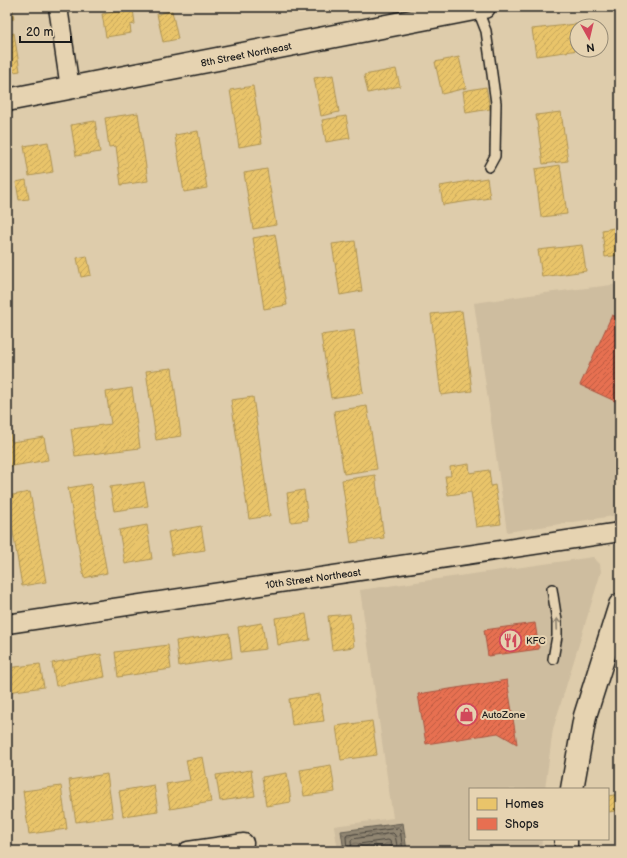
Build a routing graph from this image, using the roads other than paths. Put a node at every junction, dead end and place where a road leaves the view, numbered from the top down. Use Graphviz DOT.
graph roads {
  1 [pos="58,7"];
  2 [pos="479,7"];
  3 [pos="70,88"];
  4 [pos="7,100"];
  5 [pos="489,167"];
  6 [pos="620,532"];
  7 [pos="552,589"];
  8 [pos="620,605"];
  9 [pos="7,624"];
  10 [pos="553,659"];
  11 [pos="572,788"];
  12 [pos="566,840"];
  13 [pos="244,843"];
  14 [pos="188,851"];
  15 [pos="566,851"];
  1 -- 3 [label="street"];
  2 -- 3 [label="street, 8th Street Northeast"];
  2 -- 5 [label="lane"];
  3 -- 4 [label="street, 8th Street Northeast"];
  6 -- 9 [label="street, 10th Street Northeast"];
  10 -- 7 [label="lane, one-way"];
  8 -- 11 [label="street"];
  12 -- 15 [label="street"];
  13 -- 14 [label="street"];
}
